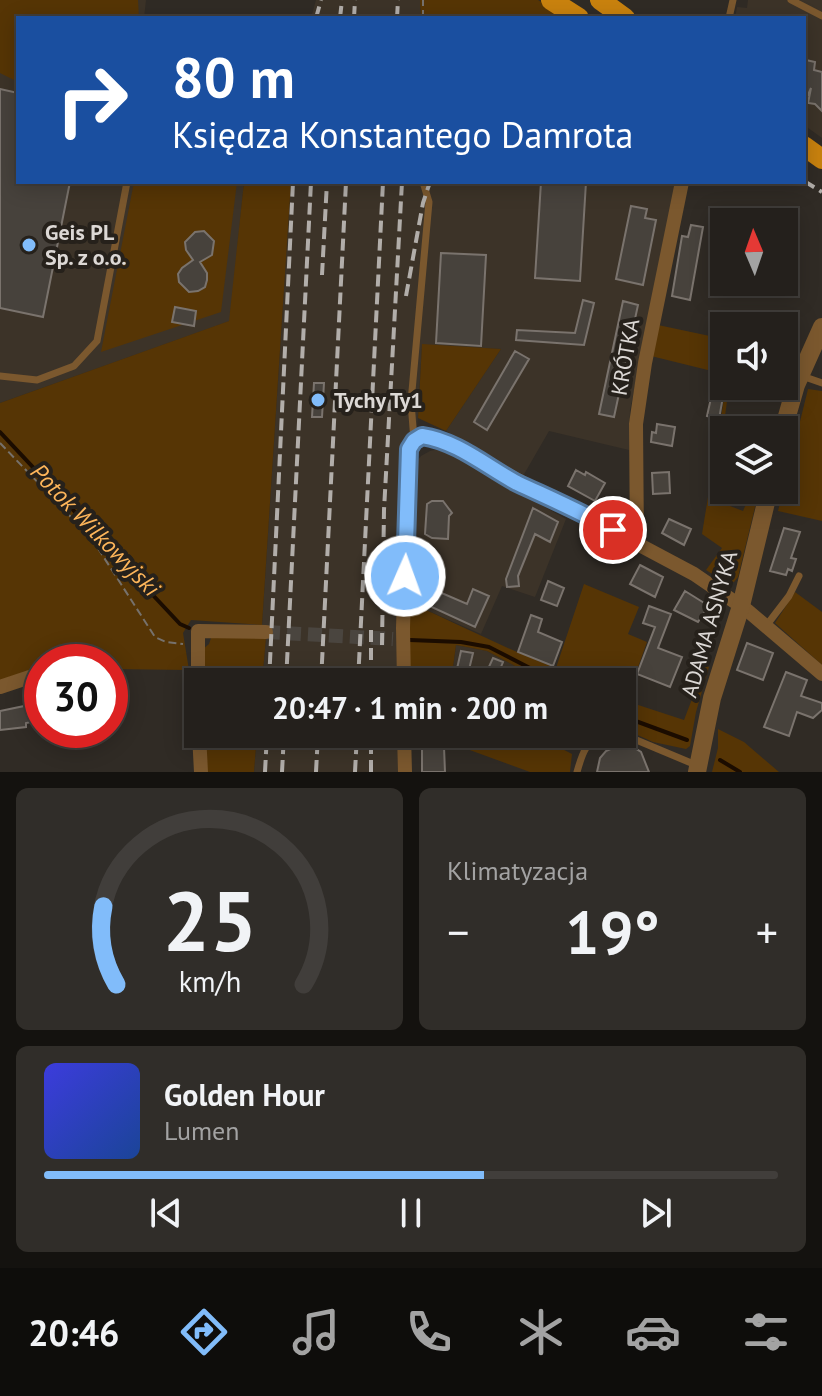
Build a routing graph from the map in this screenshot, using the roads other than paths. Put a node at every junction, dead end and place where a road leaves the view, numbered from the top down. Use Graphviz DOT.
graph roads {
  1 [pos="551,0"];
  2 [pos="600,0"];
  3 [pos="791,0"];
  4 [pos="576,16"];
  5 [pos="622,16"];
  6 [pos="822,16"];
  7 [pos="127,184"];
  8 [pos="424,184"];
  9 [pos="682,184"];
  10 [pos="822,327"];
  11 [pos="0,376"];
  12 [pos="800,376"];
  13 [pos="822,383"];
  14 [pos="787,416"];
  15 [pos="414,441"];
  16 [pos="766,504"];
  17 [pos="637,542"];
  18 [pos="799,576"];
  19 [pos="741,606"];
  20 [pos="766,626"];
  21 [pos="266,632"];
  22 [pos="195,668"];
  23 [pos="402,668"];
  24 [pos="822,674"];
  25 [pos="24,679"];
  26 [pos="0,687"];
  27 [pos="636,740"];
  28 [pos="198,748"];
  29 [pos="404,748"];
  30 [pos="586,748"];
  31 [pos="698,769"];
  32 [pos="201,772"];
  33 [pos="405,772"];
  34 [pos="577,772"];
  1 -- 4 [label="main road"];
  2 -- 5 [label="main road"];
  3 -- 6 [label="lane"];
  7 -- 11 [label="lane"];
  8 -- 15 [label="lane"];
  9 -- 17 [label="street, KRÓTKA"];
  10 -- 12 [label="street"];
  12 -- 13 [label="lane"];
  12 -- 14 [label="street"];
  15 -- 17 [label="street"];
  15 -- 23 [label="street"];
  16 -- 19 [label="street, ADAMA ASNYKA"];
  17 -- 19 [label="street"];
  18 -- 20 [label="lane"];
  19 -- 20 [label="street"];
  19 -- 31 [label="street, ADAMA ASNYKA"];
  20 -- 24 [label="street"];
  21 -- 22 [label="street"];
  25 -- 26 [label="street"];
  27 -- 31 [label="lane"];
  28 -- 32 [label="street"];
  29 -- 33 [label="street"];
  30 -- 34 [label="lane"];
}
